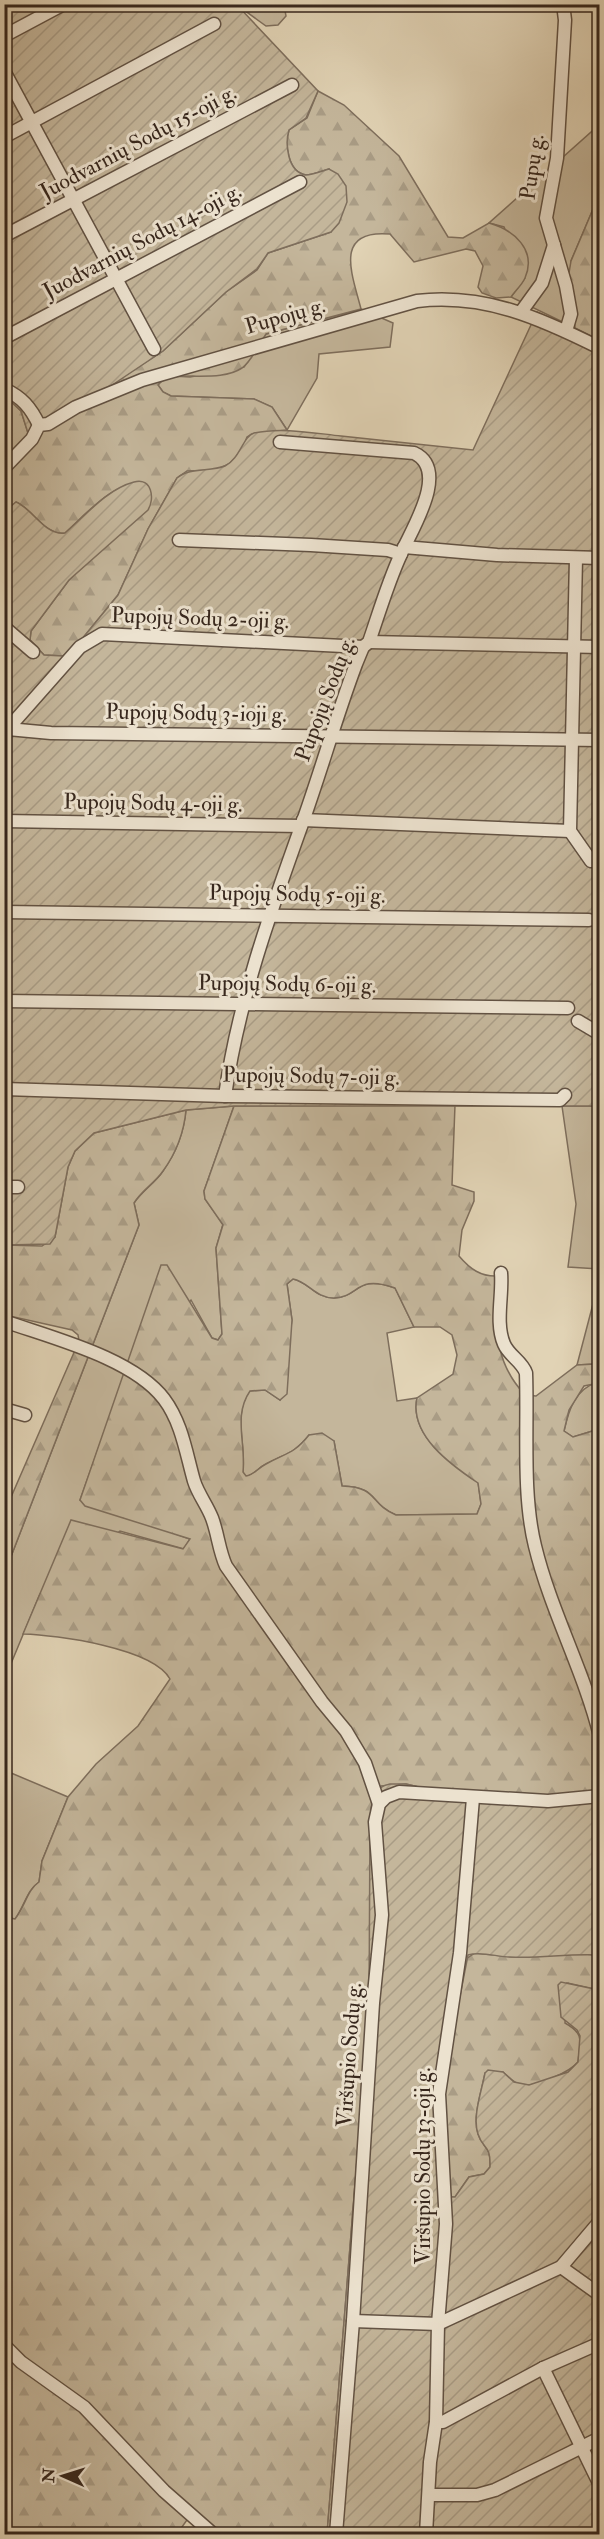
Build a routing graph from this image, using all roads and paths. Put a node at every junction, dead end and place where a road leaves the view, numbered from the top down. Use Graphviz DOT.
graph roads {
  1 [pos="64,4"];
  2 [pos="563,4"];
  3 [pos="214,24"];
  4 [pos="4,36"];
  5 [pos="4,71"];
  6 [pos="292,85"];
  7 [pos="32,122"];
  8 [pos="4,137"];
  9 [pos="300,182"];
  10 [pos="73,200"];
  11 [pos="4,236"];
  12 [pos="554,245"];
  13 [pos="115,278"];
  14 [pos="521,312"];
  15 [pos="566,331"];
  16 [pos="4,338"];
  17 [pos="600,348"];
  18 [pos="154,349"];
  19 [pos="4,389"];
  20 [pos="39,425"];
  21 [pos="280,442"];
  22 [pos="4,468"];
  23 [pos="179,540"];
  24 [pos="403,551"];
  25 [pos="576,558"];
  26 [pos="600,558"];
  27 [pos="4,627"];
  28 [pos="366,645"];
  29 [pos="573,646"];
  30 [pos="600,647"];
  31 [pos="33,652"];
  32 [pos="6,731"];
  33 [pos="332,735"];
  34 [pos="572,740"];
  35 [pos="600,740"];
  36 [pos="4,821"];
  37 [pos="302,823"];
  38 [pos="570,831"];
  39 [pos="591,861"];
  40 [pos="4,912"];
  41 [pos="269,915"];
  42 [pos="590,920"];
  43 [pos="4,1001"];
  44 [pos="244,1003"];
  45 [pos="568,1008"];
  46 [pos="578,1021"];
  47 [pos="600,1034"];
  48 [pos="4,1089"];
  49 [pos="55,1089"];
  50 [pos="4,1095"];
  51 [pos="565,1095"];
  52 [pos="225,1096"];
  53 [pos="4,1187"];
  54 [pos="18,1187"];
  55 [pos="501,1273"];
  56 [pos="4,1321"];
  57 [pos="4,1409"];
  58 [pos="25,1415"];
  59 [pos="600,1736"];
  60 [pos="600,1796"];
  61 [pos="473,1798"];
  62 [pos="379,1804"];
  63 [pos="600,2221"];
  64 [pos="561,2267"];
  65 [pos="600,2295"];
  66 [pos="353,2321"];
  67 [pos="438,2324"];
  68 [pos="600,2343"];
  69 [pos="4,2345"];
  70 [pos="543,2368"];
  71 [pos="436,2422"];
  72 [pos="600,2438"];
  73 [pos="582,2446"];
  74 [pos="600,2485"];
  75 [pos="429,2495"];
  76 [pos="213,2535"];
  77 [pos="336,2535"];
  78 [pos="426,2535"];
  1 -- 4 [label="street"];
  2 -- 12 [label="street, Pupų g."];
  3 -- 7 [label="street"];
  5 -- 7 [label="street"];
  6 -- 10 [label="street, Juodvarnių Sodų 15-oji g."];
  7 -- 8 [label="street"];
  7 -- 10 [label="street"];
  9 -- 13 [label="street, Juodvarnių Sodų 14-oji g."];
  10 -- 11 [label="street, Juodvarnių Sodų 15-oji g."];
  10 -- 13 [label="street"];
  12 -- 14 [label="street"];
  12 -- 15 [label="street, Pupų g."];
  13 -- 16 [label="street, Juodvarnių Sodų 14-oji g."];
  13 -- 18 [label="street"];
  14 -- 15 [label="street, Pupojų g."];
  14 -- 20 [label="street, Pupojų g."];
  15 -- 17 [label="street, Pupojų g."];
  19 -- 20 [label="street"];
  20 -- 22 [label="street"];
  21 -- 24 [label="street, Pupojų Sodų g."];
  23 -- 24 [label="street"];
  24 -- 25 [label="street"];
  24 -- 28 [label="street, Pupojų Sodų g."];
  25 -- 26 [label="street"];
  25 -- 29 [label="street"];
  27 -- 31 [label="street"];
  28 -- 29 [label="street, Pupojų Sodų 2-oji g."];
  28 -- 32 [label="street, Pupojų Sodų 2-oji g."];
  28 -- 33 [label="street, Pupojų Sodų g."];
  29 -- 30 [label="street, Pupojų Sodų 2-oji g."];
  29 -- 34 [label="street"];
  32 -- 33 [label="street, Pupojų Sodų 3-ioji g."];
  33 -- 34 [label="street, Pupojų Sodų 3-ioji g."];
  33 -- 37 [label="street, Pupojų Sodų g."];
  34 -- 35 [label="street, Pupojų Sodų 3-ioji g."];
  34 -- 38 [label="street"];
  36 -- 37 [label="street, Pupojų Sodų 4-oji g."];
  37 -- 38 [label="street, Pupojų Sodų 4-oji g."];
  37 -- 41 [label="street, Pupojų Sodų g."];
  38 -- 39 [label="street"];
  40 -- 41 [label="street, Pupojų Sodų 5-oji g."];
  41 -- 42 [label="street, Pupojų Sodų 5-oji g."];
  41 -- 44 [label="street, Pupojų Sodų g."];
  43 -- 44 [label="street, Pupojų Sodų 6-oji g."];
  44 -- 45 [label="street, Pupojų Sodų 6-oji g."];
  44 -- 52 [label="street, Pupojų Sodų g."];
  46 -- 47 [label="street"];
  48 -- 49 [label="street, Pupojų Sodų 7-oji g."];
  49 -- 50 [label="street, Pupojų Sodų 7-oji g."];
  49 -- 52 [label="street, Pupojų Sodų 7-oji g."];
  51 -- 52 [label="street, Pupojų Sodų 7-oji g."];
  53 -- 54 [label="street"];
  55 -- 59 [label="street"];
  56 -- 62 [label="street"];
  57 -- 58 [label="street"];
  60 -- 61 [label="street"];
  61 -- 62 [label="street"];
  61 -- 67 [label="street, Viršupio Sodų 13-oji g."];
  62 -- 66 [label="street, Viršupio Sodų g."];
  63 -- 64 [label="street"];
  64 -- 65 [label="street"];
  64 -- 67 [label="street"];
  66 -- 67 [label="street"];
  66 -- 77 [label="street, Viršupio Sodų g."];
  67 -- 71 [label="street, Viršupio Sodų 13-oji g."];
  68 -- 70 [label="street"];
  69 -- 76 [label="street"];
  70 -- 71 [label="street"];
  70 -- 73 [label="street"];
  71 -- 75 [label="street, Viršupio Sodų 13-oji g."];
  72 -- 73 [label="street"];
  73 -- 74 [label="street"];
  73 -- 75 [label="street"];
  75 -- 78 [label="street, Viršupio Sodų 13-oji g."];
}
